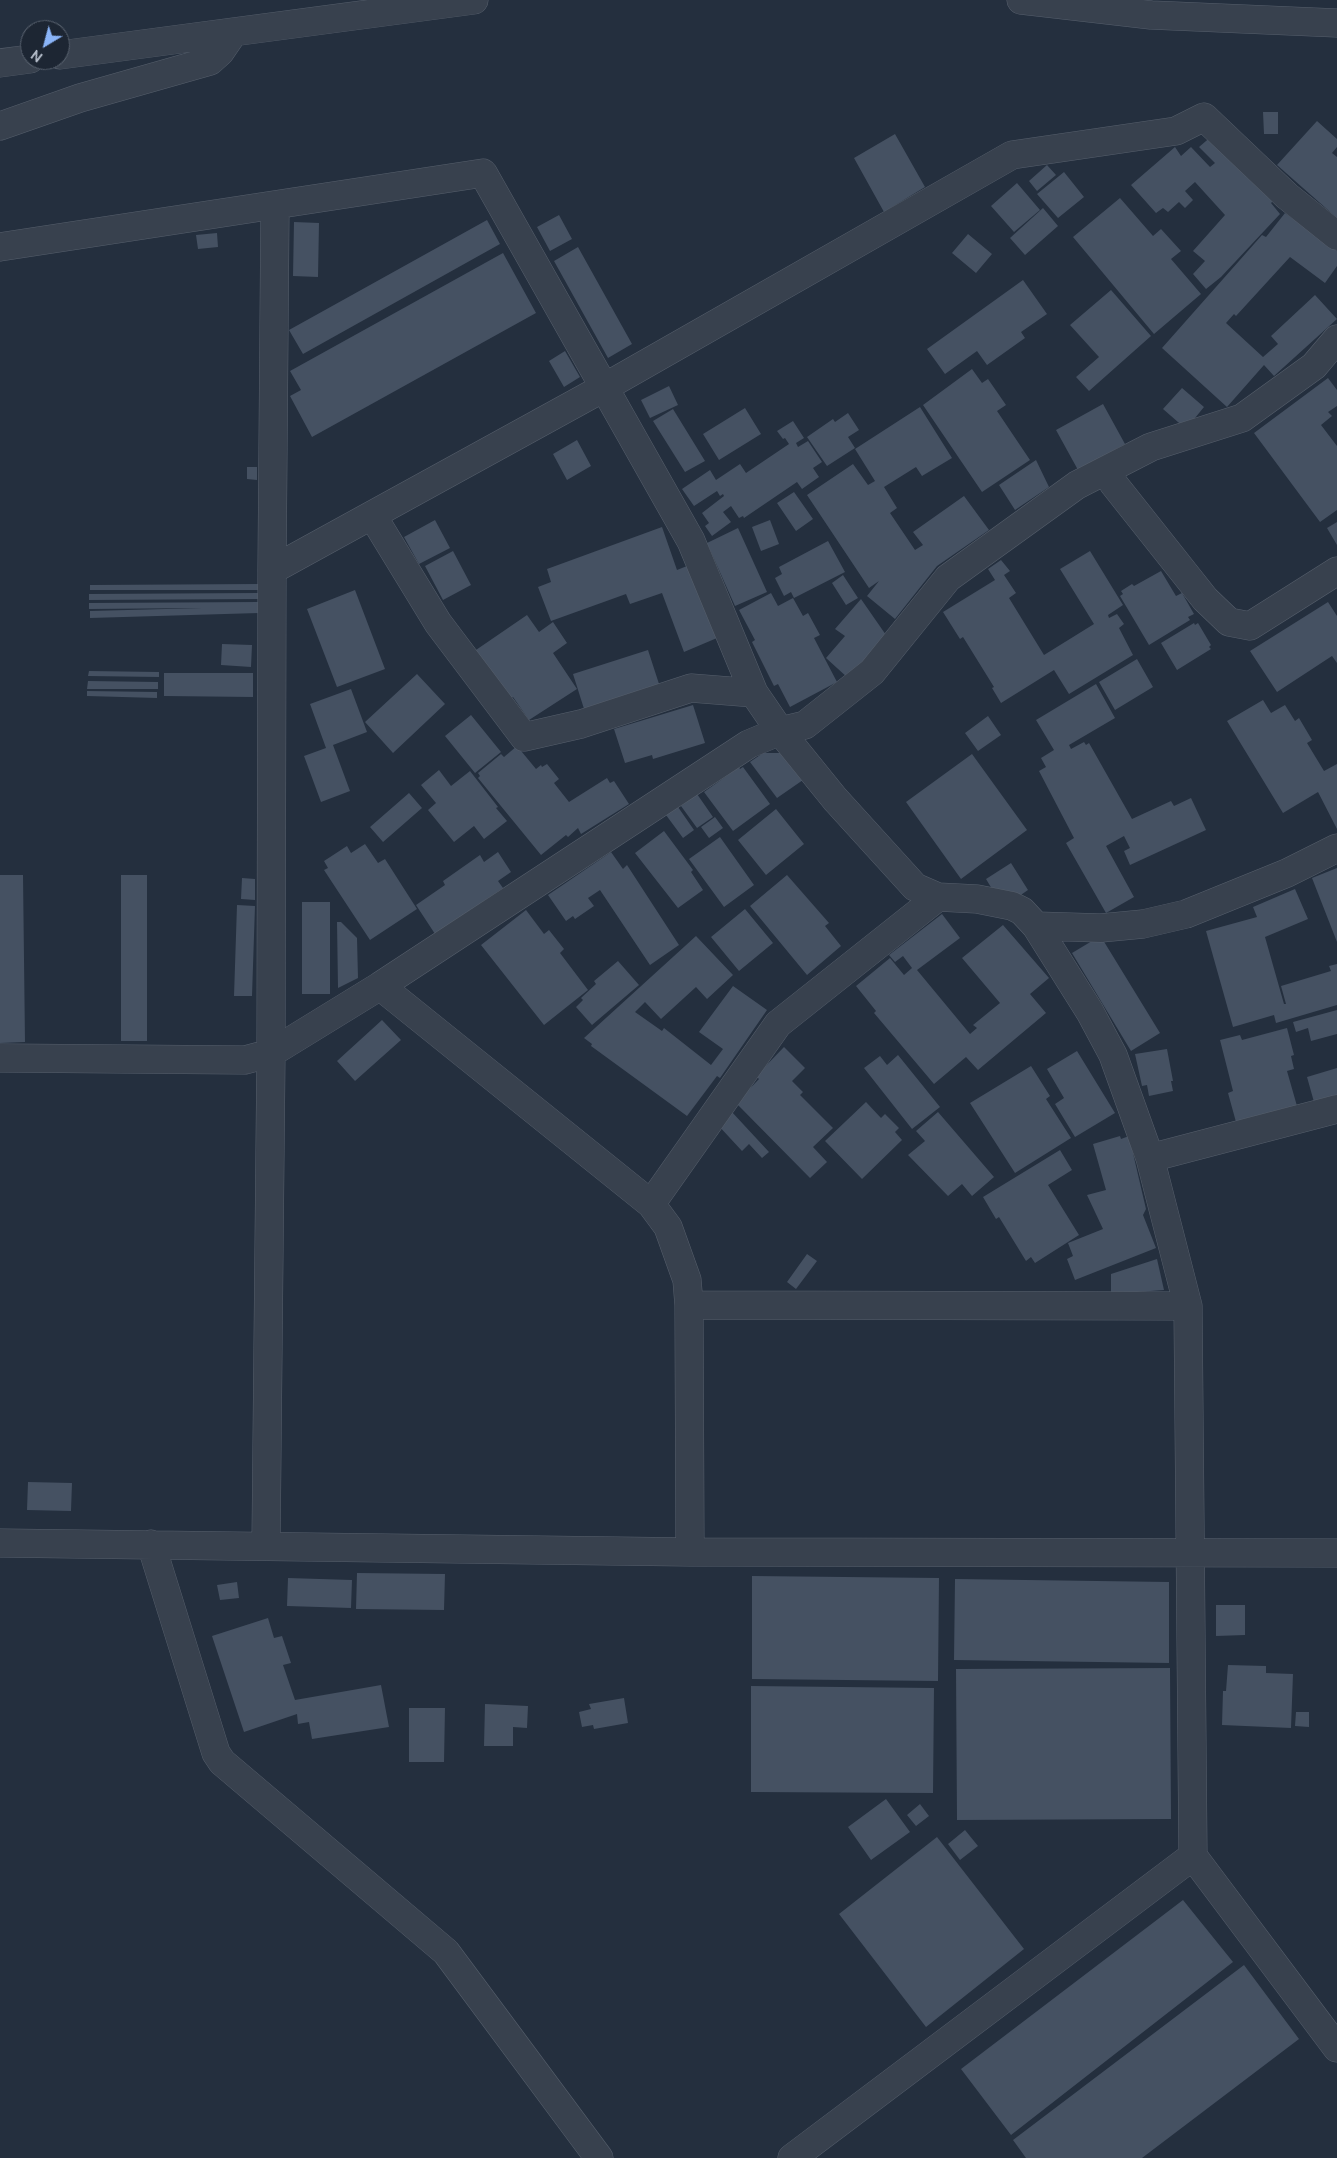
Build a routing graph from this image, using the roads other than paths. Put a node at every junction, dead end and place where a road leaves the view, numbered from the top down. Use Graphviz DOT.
graph roads {
  1 [pos="474,0"];
  2 [pos="1021,0"];
  3 [pos="1337,24"];
  4 [pos="233,33"];
  5 [pos="70,54"];
  6 [pos="20,60"];
  7 [pos="0,63"];
  8 [pos="0,126"];
  9 [pos="275,206"];
  10 [pos="1337,236"];
  11 [pos="0,247"];
  12 [pos="1337,339"];
  13 [pos="605,386"];
  14 [pos="1110,469"];
  15 [pos="372,515"];
  16 [pos="272,570"];
  17 [pos="1333,581"];
  18 [pos="754,693"];
  19 [pos="780,731"];
  20 [pos="1337,848"];
  21 [pos="938,897"];
  22 [pos="1036,926"];
  23 [pos="380,986"];
  24 [pos="271,1053"];
  25 [pos="0,1058"];
  26 [pos="1337,1109"];
  27 [pos="1150,1158"];
  28 [pos="651,1204"];
  29 [pos="689,1305"];
  30 [pos="1188,1306"];
  31 [pos="0,1543"];
  32 [pos="152,1544"];
  33 [pos="266,1545"];
  34 [pos="690,1552"];
  35 [pos="1191,1552"];
  36 [pos="1337,1553"];
  37 [pos="1193,1856"];
  38 [pos="1337,2048"];
  39 [pos="599,2158"];
  40 [pos="792,2158"];
  1 -- 4 [label="street"];
  2 -- 3 [label="street"];
  4 -- 5 [label="street"];
  4 -- 8 [label="street"];
  6 -- 7 [label="street"];
  9 -- 11 [label="street"];
  9 -- 13 [label="street"];
  9 -- 16 [label="street"];
  10 -- 13 [label="street"];
  12 -- 14 [label="street"];
  13 -- 15 [label="street"];
  13 -- 18 [label="street"];
  14 -- 17 [label="street"];
  14 -- 19 [label="street"];
  15 -- 16 [label="street"];
  15 -- 18 [label="street"];
  16 -- 24 [label="street"];
  18 -- 19 [label="street"];
  19 -- 21 [label="street"];
  19 -- 23 [label="street"];
  20 -- 22 [label="street"];
  21 -- 22 [label="street"];
  21 -- 28 [label="street"];
  22 -- 27 [label="street"];
  23 -- 24 [label="street"];
  23 -- 28 [label="street"];
  24 -- 25 [label="street"];
  24 -- 33 [label="street"];
  26 -- 27 [label="street"];
  27 -- 30 [label="street"];
  28 -- 29 [label="street"];
  29 -- 30 [label="street"];
  29 -- 34 [label="street"];
  30 -- 35 [label="street"];
  31 -- 32 [label="street"];
  32 -- 33 [label="street"];
  32 -- 39 [label="street"];
  33 -- 34 [label="street"];
  34 -- 35 [label="street"];
  35 -- 36 [label="street"];
  35 -- 37 [label="street"];
  37 -- 38 [label="street"];
  37 -- 40 [label="street"];
}
